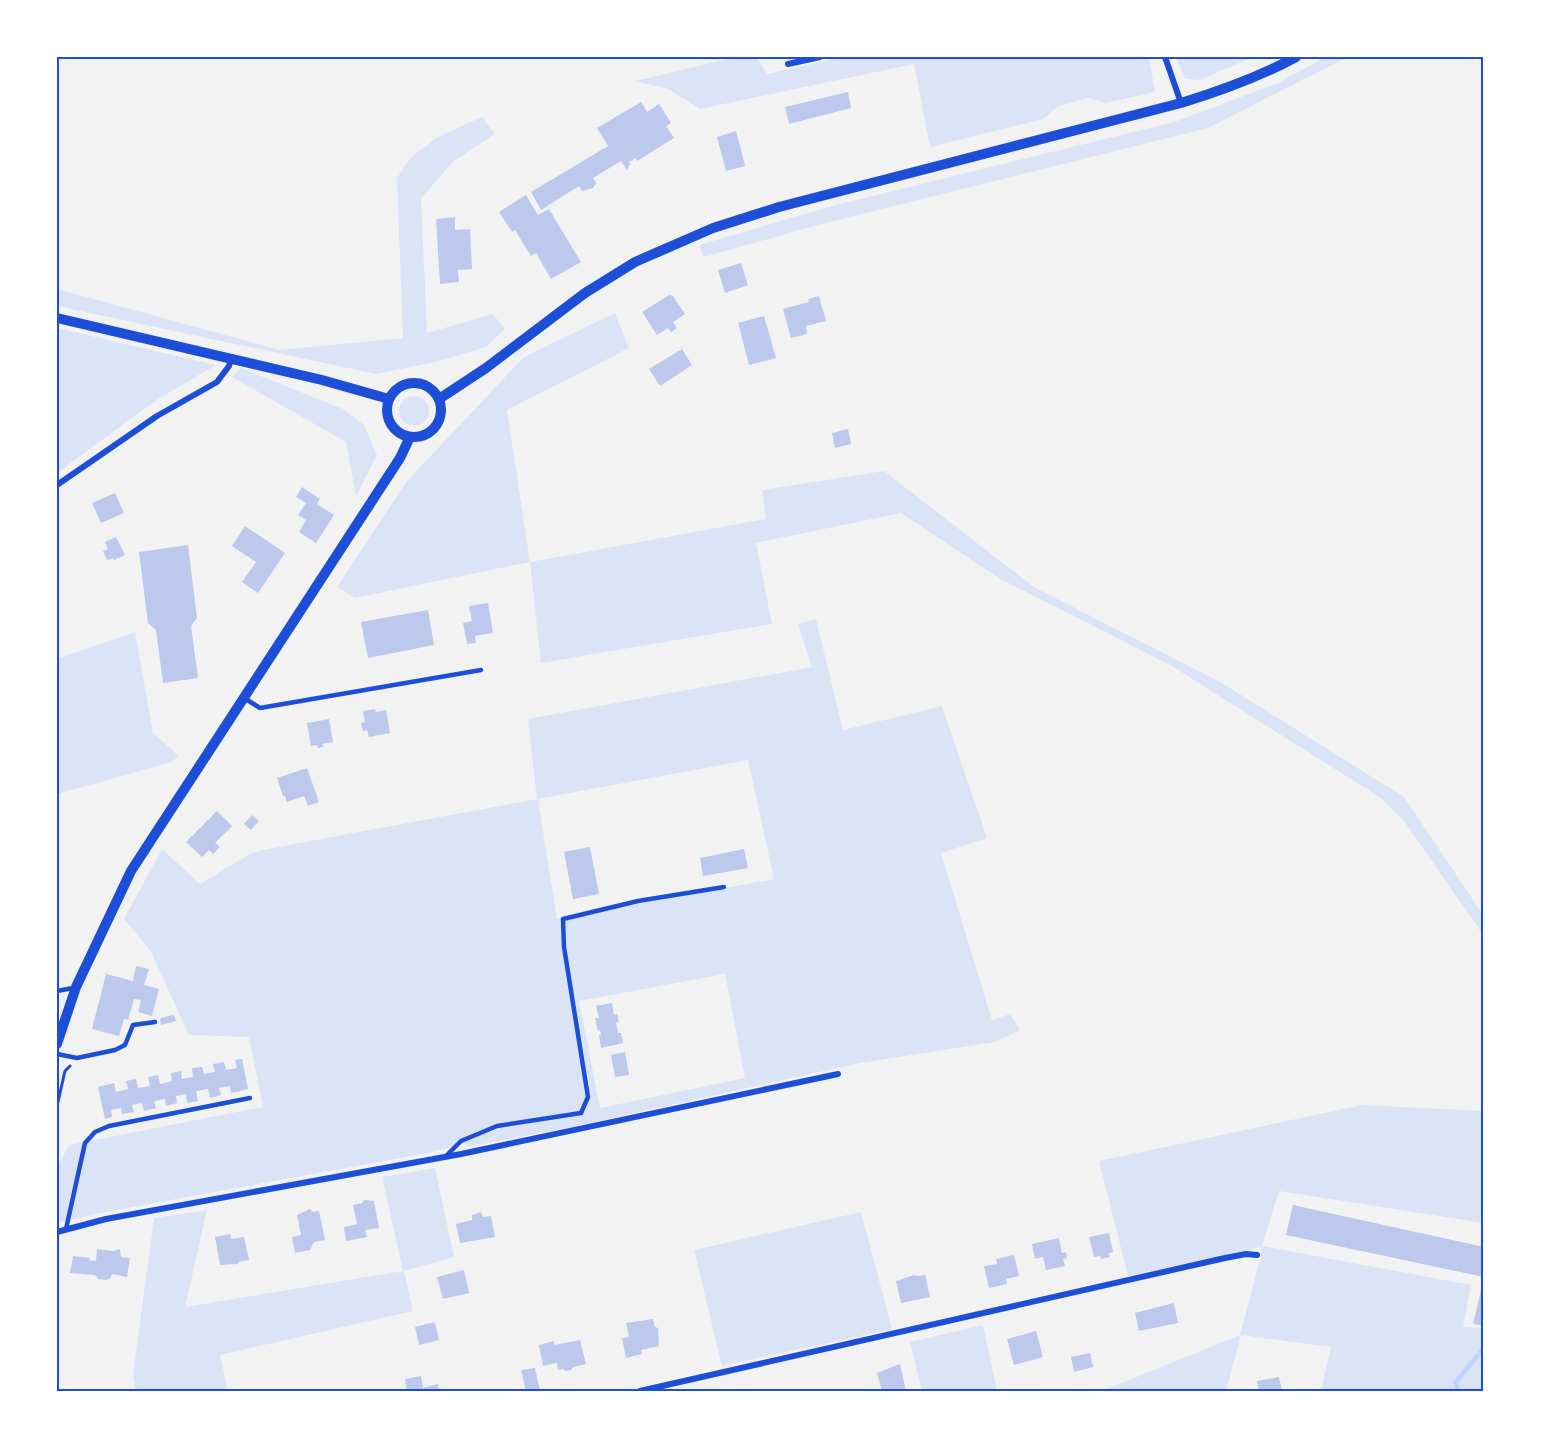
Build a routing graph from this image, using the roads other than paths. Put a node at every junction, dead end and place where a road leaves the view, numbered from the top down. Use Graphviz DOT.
graph roads {
  1 [pos="820,57"];
  2 [pos="1165,57"];
  3 [pos="1296,57"];
  4 [pos="788,64"];
  5 [pos="1180,103"];
  6 [pos="57,318"];
  7 [pos="231,359"];
  8 [pos="389,399"];
  9 [pos="440,399"];
  10 [pos="410,437"];
  11 [pos="57,485"];
  12 [pos="481,670"];
  13 [pos="244,698"];
  14 [pos="724,887"];
  15 [pos="76,987"];
  16 [pos="57,991"];
  17 [pos="155,1022"];
  18 [pos="57,1044"];
  19 [pos="57,1054"];
  20 [pos="838,1074"];
  21 [pos="250,1098"];
  22 [pos="445,1157"];
  23 [pos="66,1229"];
  24 [pos="57,1232"];
  25 [pos="1257,1255"];
  26 [pos="640,1391"];
  1 -- 4 [label="street"];
  2 -- 5 [label="street"];
  3 -- 5 [label="street"];
  5 -- 9 [label="street"];
  6 -- 7 [label="street"];
  7 -- 8 [label="street"];
  7 -- 11 [label="street"];
  8 -- 9 [label="street"];
  8 -- 10 [label="street"];
  9 -- 10 [label="street"];
  10 -- 13 [label="street"];
  12 -- 13 [label="lane"];
  13 -- 15 [label="street"];
  14 -- 22 [label="lane"];
  15 -- 16 [label="lane"];
  15 -- 18 [label="street"];
  17 -- 19 [label="lane"];
  20 -- 22 [label="street"];
  21 -- 23 [label="lane"];
  22 -- 23 [label="street"];
  23 -- 24 [label="street"];
  25 -- 26 [label="street"];
}
